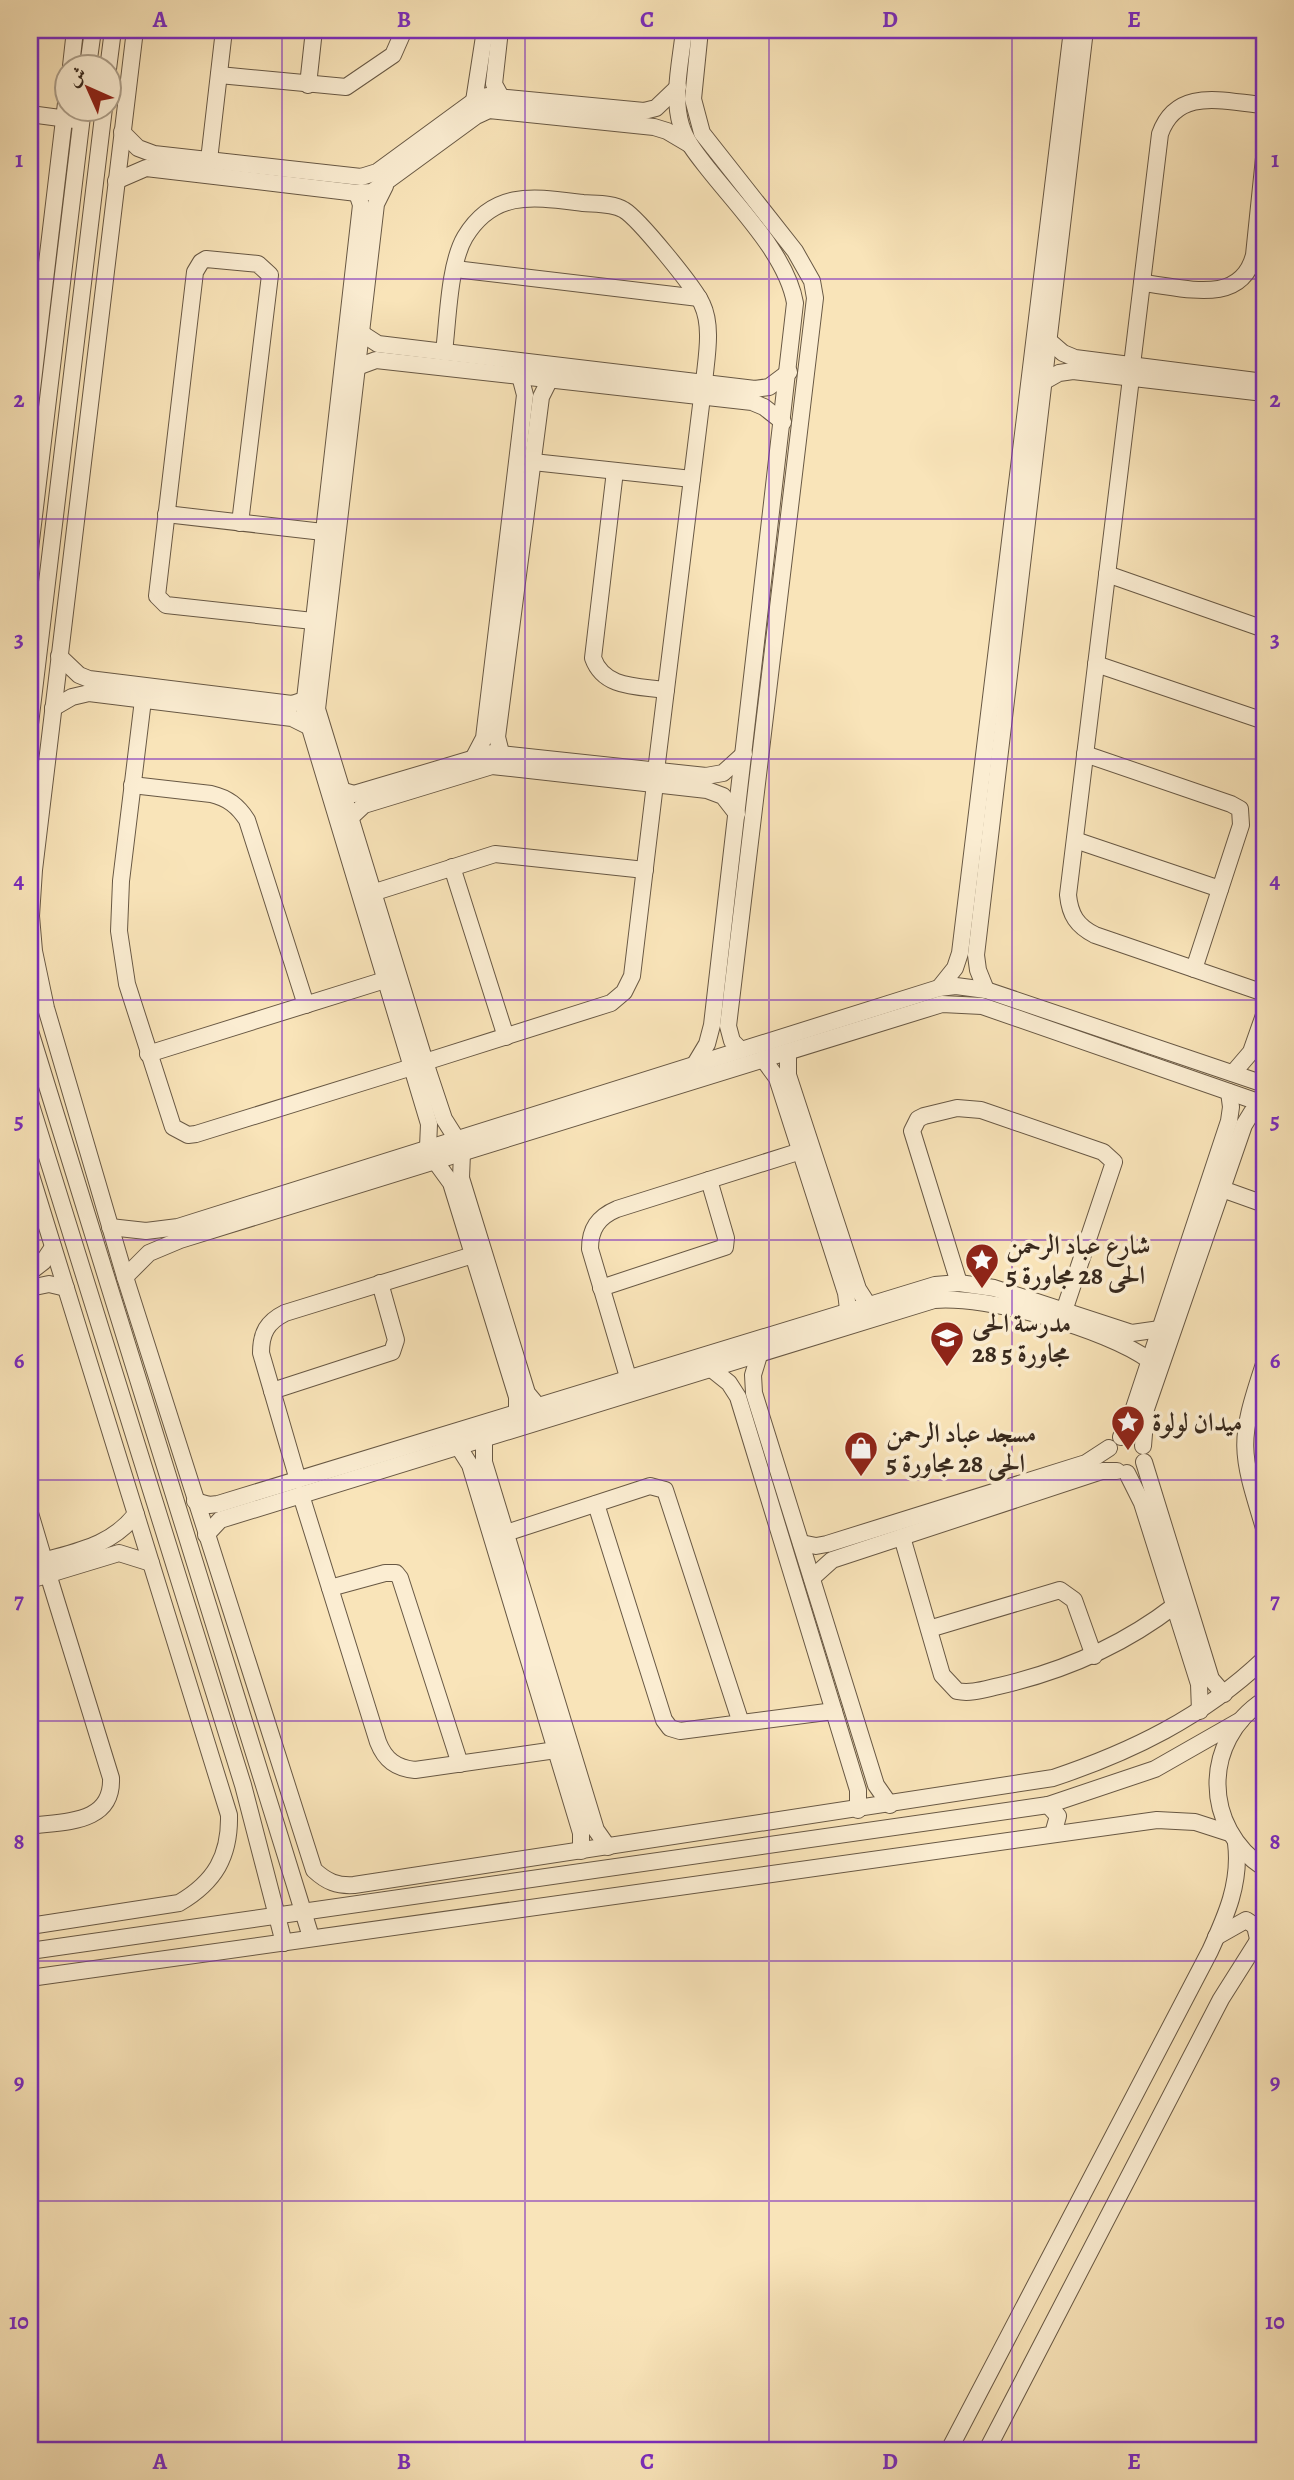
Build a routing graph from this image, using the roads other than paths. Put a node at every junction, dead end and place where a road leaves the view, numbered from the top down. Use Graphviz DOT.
graph roads {
  1 [pos="75,30"];
  2 [pos="93,30"];
  3 [pos="113,30"];
  4 [pos="135,30"];
  5 [pos="224,30"];
  6 [pos="314,30"];
  7 [pos="404,30"];
  8 [pos="485,30"];
  9 [pos="500,30"];
  10 [pos="684,30"];
  11 [pos="700,30"];
  12 [pos="1072,30"];
  13 [pos="1085,30"];
  14 [pos="73,52"];
  15 [pos="90,52"];
  16 [pos="110,52"];
  17 [pos="219,75"];
  18 [pos="308,85"];
  19 [pos="678,87"];
  20 [pos="500,95"];
  21 [pos="474,101"];
  22 [pos="1264,105"];
  23 [pos="52,112"];
  24 [pos="30,114"];
  25 [pos="65,122"];
  26 [pos="81,122"];
  27 [pos="102,122"];
  28 [pos="122,132"];
  29 [pos="690,145"];
  30 [pos="1264,158"];
  31 [pos="209,160"];
  32 [pos="116,181"];
  33 [pos="384,186"];
  34 [pos="1060,188"];
  35 [pos="357,193"];
  36 [pos="751,197"];
  37 [pos="738,207"];
  38 [pos="455,269"];
  39 [pos="1142,282"];
  40 [pos="699,298"];
  41 [pos="361,333"];
  42 [pos="1048,340"];
  43 [pos="444,352"];
  44 [pos="1074,364"];
  45 [pos="357,367"];
  46 [pos="1131,371"];
  47 [pos="789,372"];
  48 [pos="520,376"];
  49 [pos="550,379"];
  50 [pos="1043,382"];
  51 [pos="1258,387"];
  52 [pos="703,390"];
  53 [pos="30,406"];
  54 [pos="783,422"];
  55 [pos="533,461"];
  56 [pos="615,471"];
  57 [pos="692,479"];
  58 [pos="166,514"];
  59 [pos="240,523"];
  60 [pos="323,532"];
  61 [pos="51,541"];
  62 [pos="30,548"];
  63 [pos="1107,574"];
  64 [pos="325,575"];
  65 [pos="30,584"];
  66 [pos="45,593"];
  67 [pos="1009,609"];
  68 [pos="313,621"];
  69 [pos="1264,629"];
  70 [pos="59,656"];
  71 [pos="1096,664"];
  72 [pos="666,690"];
  73 [pos="143,700"];
  74 [pos="303,700"];
  75 [pos="53,708"];
  76 [pos="1264,721"];
  77 [pos="30,724"];
  78 [pos="306,725"];
  79 [pos="501,753"];
  80 [pos="744,754"];
  81 [pos="1085,754"];
  82 [pos="474,757"];
  83 [pos="656,777"];
  84 [pos="132,785"];
  85 [pos="340,790"];
  86 [pos="737,814"];
  87 [pos="349,819"];
  88 [pos="1075,840"];
  89 [pos="452,867"];
  90 [pos="645,870"];
  91 [pos="1220,889"];
  92 [pos="372,893"];
  93 [pos="1194,969"];
  94 [pos="385,980"];
  95 [pos="939,988"];
  96 [pos="986,990"];
  97 [pos="1264,993"];
  98 [pos="306,1005"];
  99 [pos="1264,1015"];
  100 [pos="1068,1017"];
  101 [pos="30,1031"];
  102 [pos="1063,1034"];
  103 [pos="506,1037"];
  104 [pos="741,1050"];
  105 [pos="788,1052"];
  106 [pos="148,1054"];
  107 [pos="1260,1055"];
  108 [pos="763,1059"];
  109 [pos="695,1064"];
  110 [pos="419,1065"];
  111 [pos="1233,1073"];
  112 [pos="1264,1078"];
  113 [pos="1264,1084"];
  114 [pos="1229,1092"];
  115 [pos="30,1102"];
  116 [pos="1264,1104"];
  117 [pos="434,1113"];
  118 [pos="548,1118"];
  119 [pos="459,1146"];
  120 [pos="801,1151"];
  121 [pos="432,1154"];
  122 [pos="30,1172"];
  123 [pos="709,1180"];
  124 [pos="1222,1189"];
  125 [pos="1264,1204"];
  126 [pos="110,1227"];
  127 [pos="53,1247"];
  128 [pos="473,1255"];
  129 [pos="79,1259"];
  130 [pos="59,1266"];
  131 [pos="30,1272"];
  132 [pos="125,1277"];
  133 [pos="380,1283"];
  134 [pos="959,1283"];
  135 [pos="30,1288"];
  136 [pos="65,1288"];
  137 [pos="601,1288"];
  138 [pos="867,1304"];
  139 [pos="848,1309"];
  140 [pos="1064,1311"];
  141 [pos="1160,1329"];
  142 [pos="760,1352"];
  143 [pos="1149,1360"];
  144 [pos="1264,1364"];
  145 [pos="709,1367"];
  146 [pos="628,1377"];
  147 [pos="272,1391"];
  148 [pos="537,1405"];
  149 [pos="517,1412"];
  150 [pos="484,1437"];
  151 [pos="1115,1442"];
  152 [pos="458,1446"];
  153 [pos="1143,1454"];
  154 [pos="1122,1472"];
  155 [pos="299,1487"];
  156 [pos="195,1501"];
  157 [pos="596,1504"];
  158 [pos="30,1513"];
  159 [pos="136,1514"];
  160 [pos="1264,1528"];
  161 [pos="506,1533"];
  162 [pos="206,1535"];
  163 [pos="902,1537"];
  164 [pos="801,1543"];
  165 [pos="151,1563"];
  166 [pos="41,1566"];
  167 [pos="812,1578"];
  168 [pos="30,1580"];
  169 [pos="330,1588"];
  170 [pos="1174,1606"];
  171 [pos="929,1629"];
  172 [pos="1094,1656"];
  173 [pos="1264,1659"];
  174 [pos="1224,1694"];
  175 [pos="1263,1700"];
  176 [pos="834,1711"];
  177 [pos="1200,1711"];
  178 [pos="1241,1720"];
  179 [pos="741,1723"];
  180 [pos="556,1750"];
  181 [pos="460,1764"];
  182 [pos="263,1778"];
  183 [pos="243,1786"];
  184 [pos="890,1805"];
  185 [pos="1048,1805"];
  186 [pos="858,1810"];
  187 [pos="30,1826"];
  188 [pos="1053,1835"];
  189 [pos="1233,1838"];
  190 [pos="608,1847"];
  191 [pos="581,1851"];
  192 [pos="1264,1868"];
  193 [pos="303,1912"];
  194 [pos="279,1917"];
  195 [pos="30,1926"];
  196 [pos="1261,1935"];
  197 [pos="311,1937"];
  198 [pos="1216,1937"];
  199 [pos="284,1943"];
  200 [pos="30,1951"];
  201 [pos="30,1978"];
  202 [pos="949,2450"];
  203 [pos="987,2450"];
  1 -- 14 [label="street"];
  2 -- 15 [label="street"];
  3 -- 16 [label="street"];
  4 -- 28 [label="street"];
  5 -- 17 [label="street"];
  6 -- 18 [label="street"];
  7 -- 18 [label="street"];
  8 -- 21 [label="street"];
  9 -- 20 [label="street"];
  10 -- 19 [label="street"];
  11 -- 36 [label="street"];
  12 -- 34 [label="street"];
  13 -- 34 [label="street"];
  17 -- 18 [label="street"];
  17 -- 31 [label="street"];
  19 -- 20 [label="street"];
  19 -- 29 [label="street"];
  20 -- 21 [label="street"];
  21 -- 31 [label="street"];
  22 -- 39 [label="street"];
  23 -- 24 [label="street"];
  25 -- 53 [label="street"];
  26 -- 62 [label="street"];
  27 -- 61 [label="street"];
  28 -- 31 [label="street"];
  28 -- 32 [label="street"];
  29 -- 33 [label="street"];
  29 -- 37 [label="street"];
  30 -- 39 [label="street"];
  32 -- 35 [label="street"];
  32 -- 70 [label="street"];
  33 -- 35 [label="street"];
  33 -- 41 [label="street"];
  34 -- 42 [label="street"];
  34 -- 67 [label="street"];
  35 -- 60 [label="street"];
  36 -- 37 [label="street"];
  36 -- 104 [label="street"];
  37 -- 47 [label="street"];
  38 -- 40 [label="street"];
  38 -- 40 [label="street"];
  38 -- 43 [label="street"];
  39 -- 46 [label="street"];
  40 -- 52 [label="street"];
  41 -- 43 [label="street"];
  41 -- 45 [label="street"];
  42 -- 44 [label="street"];
  42 -- 50 [label="street"];
  43 -- 52 [label="street"];
  44 -- 46 [label="street"];
  44 -- 50 [label="street"];
  45 -- 48 [label="street"];
  45 -- 64 [label="street"];
  46 -- 51 [label="street"];
  46 -- 63 [label="street"];
  47 -- 52 [label="street"];
  47 -- 54 [label="street"];
  48 -- 49 [label="street"];
  48 -- 82 [label="street"];
  49 -- 52 [label="street"];
  49 -- 55 [label="street"];
  50 -- 67 [label="street"];
  52 -- 54 [label="street"];
  52 -- 57 [label="street"];
  54 -- 80 [label="street"];
  55 -- 56 [label="street"];
  55 -- 79 [label="street"];
  56 -- 57 [label="street"];
  56 -- 72 [label="street"];
  57 -- 72 [label="street"];
  58 -- 59 [label="street"];
  58 -- 59 [label="street"];
  58 -- 68 [label="street"];
  59 -- 60 [label="street"];
  60 -- 64 [label="street"];
  61 -- 62 [label="street"];
  61 -- 66 [label="street"];
  63 -- 69 [label="street"];
  63 -- 71 [label="street"];
  64 -- 68 [label="street"];
  64 -- 85 [label="street"];
  65 -- 66 [label="street"];
  66 -- 77 [label="street"];
  67 -- 95 [label="street"];
  67 -- 96 [label="street"];
  68 -- 74 [label="street"];
  70 -- 74 [label="street"];
  70 -- 75 [label="street"];
  71 -- 76 [label="street"];
  71 -- 81 [label="street"];
  72 -- 83 [label="street"];
  73 -- 75 [label="street"];
  73 -- 78 [label="street"];
  73 -- 84 [label="street"];
  74 -- 78 [label="street"];
  75 -- 126 [label="street"];
  78 -- 94 [label="street"];
  79 -- 82 [label="street"];
  79 -- 83 [label="street"];
  80 -- 83 [label="street"];
  80 -- 86 [label="street"];
  81 -- 88 [label="street"];
  81 -- 91 [label="street"];
  82 -- 85 [label="street"];
  83 -- 86 [label="street"];
  83 -- 87 [label="street"];
  83 -- 90 [label="street"];
  84 -- 98 [label="street"];
  84 -- 106 [label="street"];
  85 -- 87 [label="street"];
  86 -- 109 [label="street"];
  87 -- 92 [label="street"];
  88 -- 91 [label="street"];
  88 -- 93 [label="street"];
  89 -- 90 [label="street"];
  89 -- 92 [label="street"];
  89 -- 103 [label="street"];
  90 -- 103 [label="street"];
  91 -- 93 [label="street"];
  92 -- 110 [label="street"];
  93 -- 97 [label="street"];
  94 -- 98 [label="street"];
  94 -- 110 [label="street"];
  95 -- 96 [label="street"];
  95 -- 104 [label="street"];
  96 -- 100 [label="street"];
  98 -- 106 [label="street"];
  99 -- 107 [label="street"];
  100 -- 102 [label="street"];
  100 -- 111 [label="street"];
  101 -- 182 [label="street"];
  102 -- 105 [label="street"];
  102 -- 114 [label="street"];
  103 -- 110 [label="street"];
  104 -- 109 [label="street"];
  105 -- 108 [label="street"];
  105 -- 138 [label="street"];
  106 -- 110 [label="street"];
  107 -- 111 [label="street"];
  107 -- 112 [label="street"];
  108 -- 118 [label="street"];
  108 -- 120 [label="street"];
  109 -- 118 [label="street"];
  110 -- 117 [label="street"];
  111 -- 113 [label="street"];
  114 -- 116 [label="street"];
  114 -- 141 [label="street"];
  115 -- 129 [label="street"];
  116 -- 124 [label="street"];
  117 -- 119 [label="street"];
  117 -- 121 [label="street"];
  118 -- 119 [label="street"];
  119 -- 121 [label="street"];
  119 -- 148 [label="street"];
  120 -- 123 [label="street"];
  120 -- 139 [label="street"];
  121 -- 126 [label="street"];
  121 -- 128 [label="street"];
  121 -- 132 [label="street"];
  122 -- 127 [label="street"];
  123 -- 137 [label="street"];
  123 -- 137 [label="street"];
  124 -- 125 [label="street"];
  124 -- 153 [label="street"];
  126 -- 132 [label="street"];
  127 -- 130 [label="street"];
  127 -- 131 [label="street"];
  128 -- 133 [label="street"];
  128 -- 149 [label="street"];
  129 -- 130 [label="street"];
  129 -- 183 [label="street"];
  130 -- 136 [label="street"];
  132 -- 156 [label="street"];
  133 -- 147 [label="street"];
  133 -- 147 [label="street"];
  134 -- 138 [label="street"];
  134 -- 140 [label="street"];
  134 -- 140 [label="street"];
  135 -- 136 [label="street"];
  136 -- 159 [label="street"];
  137 -- 146 [label="street"];
  138 -- 139 [label="street"];
  139 -- 146 [label="street"];
  140 -- 141 [label="street"];
  141 -- 143 [label="street"];
  142 -- 143 [label="street"];
  142 -- 145 [label="street"];
  142 -- 164 [label="street"];
  143 -- 151 [label="street"];
  144 -- 160 [label="street"];
  145 -- 150 [label="street"];
  145 -- 176 [label="street"];
  146 -- 148 [label="street"];
  147 -- 155 [label="street"];
  148 -- 149 [label="street"];
  149 -- 155 [label="street"];
  150 -- 152 [label="street"];
  150 -- 161 [label="street"];
  151 -- 153 [label="street"];
  151 -- 154 [label="street"];
  151 -- 164 [label="street"];
  152 -- 155 [label="street"];
  152 -- 180 [label="street"];
  153 -- 154 [label="street"];
  153 -- 174 [label="street"];
  154 -- 163 [label="street"];
  154 -- 170 [label="street"];
  155 -- 156 [label="street"];
  155 -- 162 [label="street"];
  155 -- 169 [label="street"];
  156 -- 162 [label="street"];
  157 -- 161 [label="street"];
  157 -- 179 [label="street"];
  157 -- 179 [label="street"];
  158 -- 166 [label="street"];
  159 -- 165 [label="street"];
  159 -- 166 [label="street"];
  161 -- 190 [label="street"];
  162 -- 191 [label="street"];
  163 -- 167 [label="street"];
  163 -- 171 [label="street"];
  164 -- 167 [label="street"];
  165 -- 166 [label="street"];
  165 -- 195 [label="street"];
  166 -- 168 [label="street"];
  166 -- 187 [label="street"];
  167 -- 184 [label="street"];
  169 -- 181 [label="street"];
  169 -- 181 [label="street"];
  170 -- 172 [label="street"];
  170 -- 177 [label="street"];
  171 -- 172 [label="street"];
  171 -- 172 [label="street"];
  173 -- 174 [label="street"];
  174 -- 177 [label="street"];
  175 -- 178 [label="street"];
  176 -- 179 [label="street"];
  176 -- 186 [label="street"];
  177 -- 184 [label="street"];
  178 -- 185 [label="street"];
  178 -- 189 [label="street"];
  180 -- 181 [label="street"];
  180 -- 191 [label="street"];
  182 -- 183 [label="street"];
  182 -- 193 [label="street"];
  183 -- 194 [label="street"];
  184 -- 186 [label="street"];
  185 -- 188 [label="street"];
  185 -- 193 [label="street"];
  186 -- 190 [label="street"];
  188 -- 189 [label="street"];
  188 -- 197 [label="street"];
  189 -- 192 [label="street"];
  189 -- 198 [label="street"];
  190 -- 191 [label="street"];
  193 -- 194 [label="street"];
  193 -- 197 [label="street"];
  194 -- 199 [label="street"];
  194 -- 200 [label="street"];
  196 -- 198 [label="street"];
  196 -- 203 [label="street"];
  197 -- 199 [label="street"];
  198 -- 202 [label="street"];
  199 -- 201 [label="street"];
}
